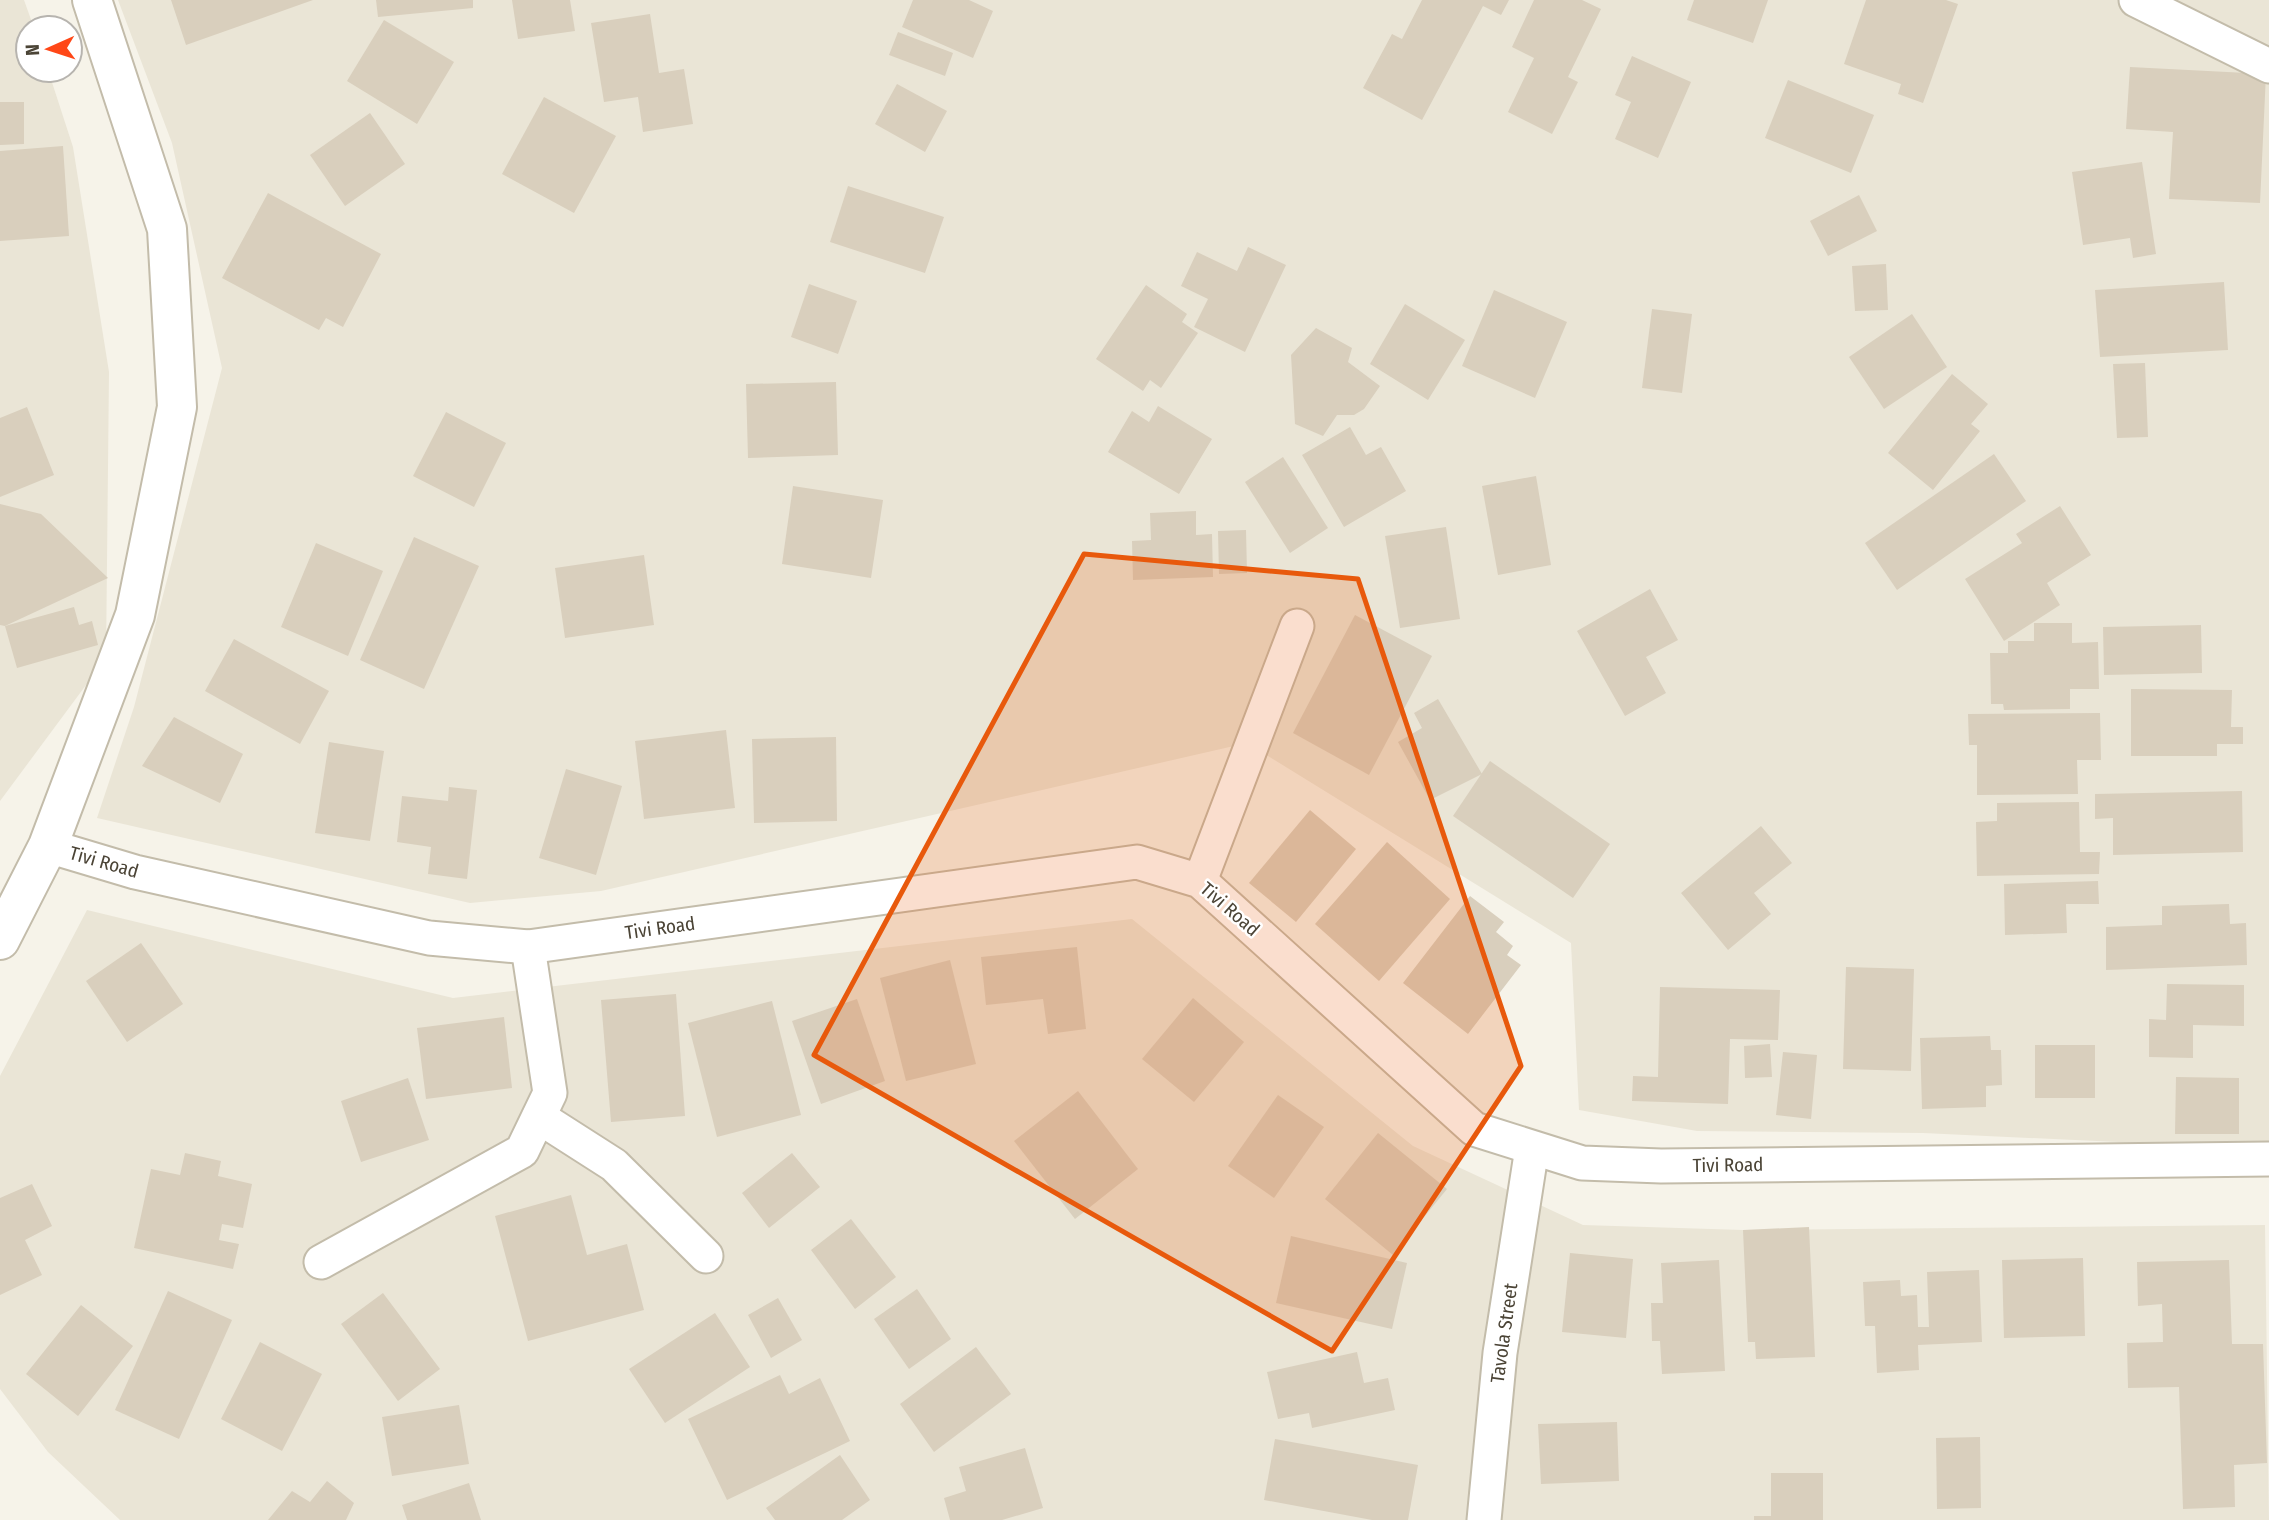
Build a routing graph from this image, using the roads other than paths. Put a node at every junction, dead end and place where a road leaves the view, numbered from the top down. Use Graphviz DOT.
graph roads {
  1 [pos="92,0"];
  2 [pos="2136,0"];
  3 [pos="2269,66"];
  4 [pos="1297,626"];
  5 [pos="48,846"];
  6 [pos="1199,881"];
  7 [pos="0,940"];
  8 [pos="528,947"];
  9 [pos="538,1117"];
  10 [pos="1532,1148"];
  11 [pos="2269,1158"];
  12 [pos="706,1256"];
  13 [pos="321,1262"];
  14 [pos="1483,1520"];
  1 -- 5 [label="street"];
  2 -- 3 [label="street"];
  4 -- 6 [label="street"];
  5 -- 7 [label="street"];
  5 -- 8 [label="street, Tivi Road"];
  6 -- 8 [label="street, Tivi Road"];
  6 -- 10 [label="street, Tivi Road"];
  8 -- 9 [label="street"];
  9 -- 12 [label="street"];
  9 -- 13 [label="street"];
  10 -- 11 [label="street, Tivi Road"];
  10 -- 14 [label="street, Tavola Street"];
}
